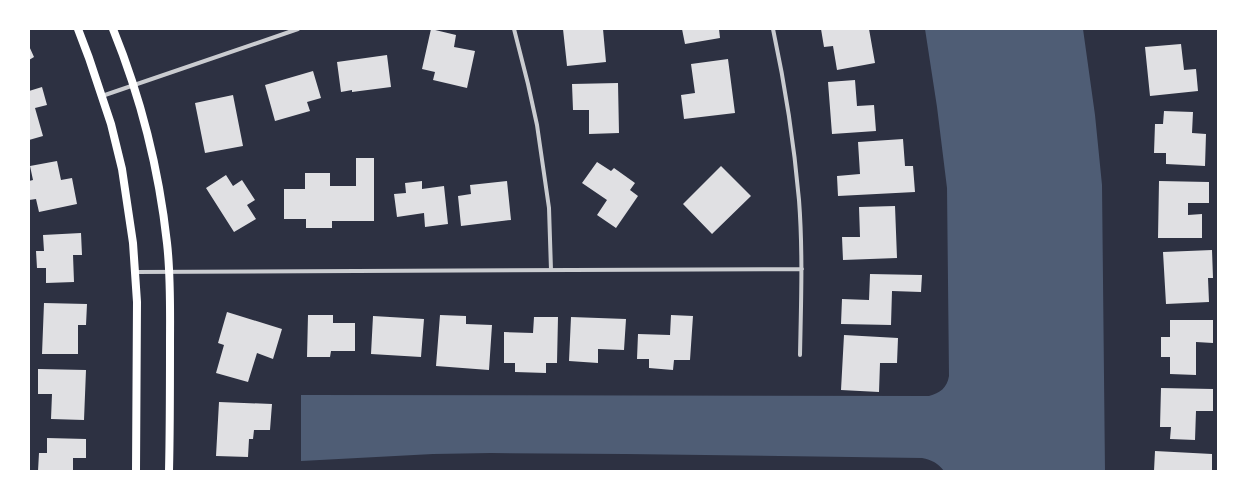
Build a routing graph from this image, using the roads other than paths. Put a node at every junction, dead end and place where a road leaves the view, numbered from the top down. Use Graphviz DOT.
graph roads {
  1 [pos="78,29"];
  2 [pos="113,29"];
  3 [pos="298,29"];
  4 [pos="514,29"];
  5 [pos="773,29"];
  6 [pos="134,85"];
  7 [pos="102,96"];
  8 [pos="802,269"];
  9 [pos="551,270"];
  10 [pos="135,272"];
  11 [pos="169,272"];
  12 [pos="800,355"];
  13 [pos="136,471"];
  14 [pos="169,471"];
  1 -- 7 [label="main road"];
  2 -- 6 [label="main road"];
  3 -- 6 [label="street"];
  4 -- 9 [label="street"];
  5 -- 8 [label="street"];
  6 -- 7 [label="street"];
  6 -- 11 [label="main road"];
  7 -- 10 [label="main road"];
  8 -- 9 [label="street"];
  8 -- 12 [label="street"];
  9 -- 11 [label="street"];
  10 -- 11 [label="street"];
  10 -- 13 [label="main road"];
  11 -- 14 [label="main road"];
}
